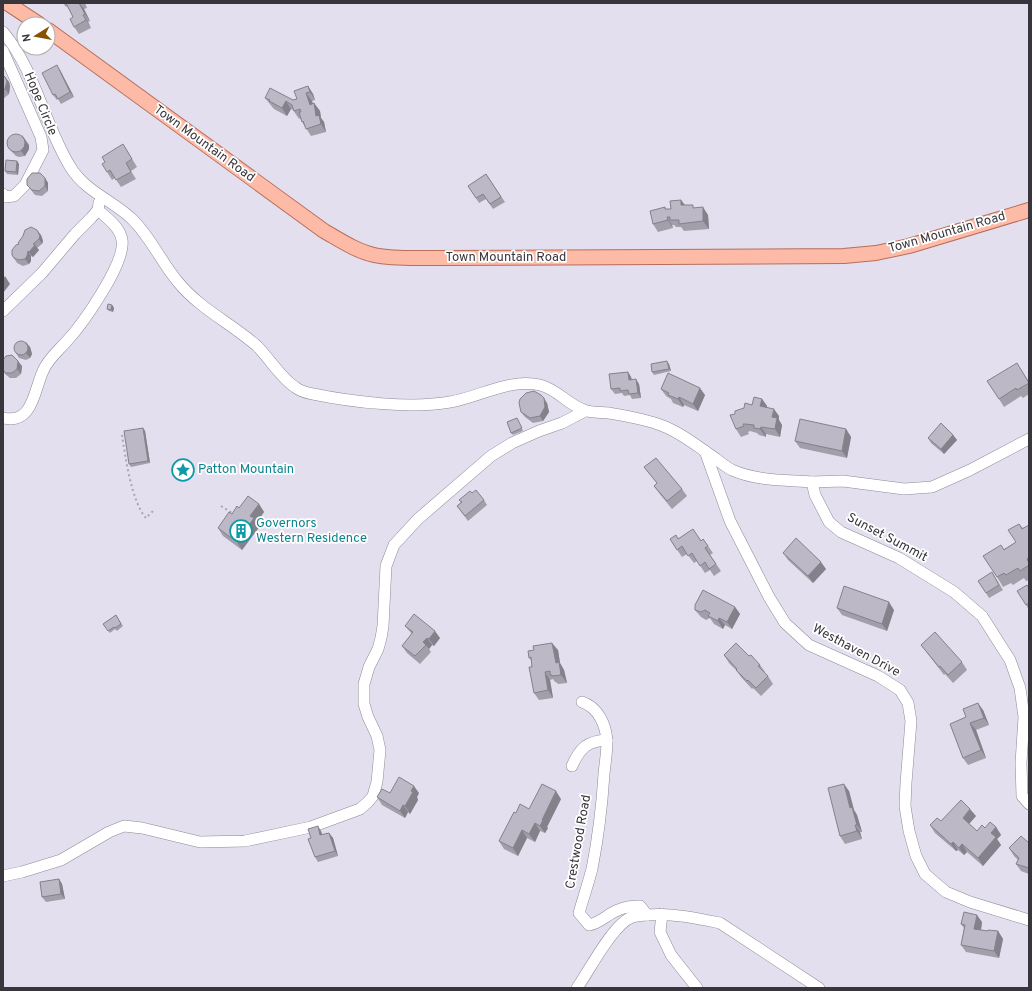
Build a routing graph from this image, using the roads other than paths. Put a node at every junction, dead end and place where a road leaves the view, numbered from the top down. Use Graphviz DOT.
graph roads {
  1 [pos="7,3"];
  2 [pos="27,16"];
  3 [pos="3,32"];
  4 [pos="56,36"];
  5 [pos="3,51"];
  6 [pos="3,194"];
  7 [pos="100,196"];
  8 [pos="98,210"];
  9 [pos="1029,210"];
  10 [pos="3,311"];
  11 [pos="585,411"];
  12 [pos="3,418"];
  13 [pos="1029,440"];
  14 [pos="705,452"];
  15 [pos="812,482"];
  16 [pos="582,702"];
  17 [pos="607,740"];
  18 [pos="572,766"];
  19 [pos="1029,804"];
  20 [pos="3,876"];
  21 [pos="647,914"];
  22 [pos="662,914"];
  23 [pos="1029,920"];
  24 [pos="577,988"];
  25 [pos="697,988"];
  26 [pos="819,988"];
  1 -- 2 [label="main road"];
  3 -- 7 [label="street"];
  4 -- 9 [label="main road, Town Mountain Road"];
  5 -- 6 [label="street, Hope Circle"];
  7 -- 8 [label="street"];
  7 -- 11 [label="street"];
  8 -- 10 [label="street"];
  8 -- 12 [label="street"];
  11 -- 14 [label="street"];
  11 -- 20 [label="street"];
  13 -- 15 [label="street"];
  14 -- 15 [label="street"];
  14 -- 23 [label="street, Westhaven Drive"];
  15 -- 19 [label="street, Sunset Summit"];
  16 -- 17 [label="street"];
  17 -- 18 [label="street"];
  17 -- 21 [label="street, Crestwood Road"];
  21 -- 22 [label="street, Crestwood Road"];
  21 -- 24 [label="street, Crestwood Road"];
  22 -- 25 [label="street"];
  22 -- 26 [label="street, Crestwood Road"];
}
